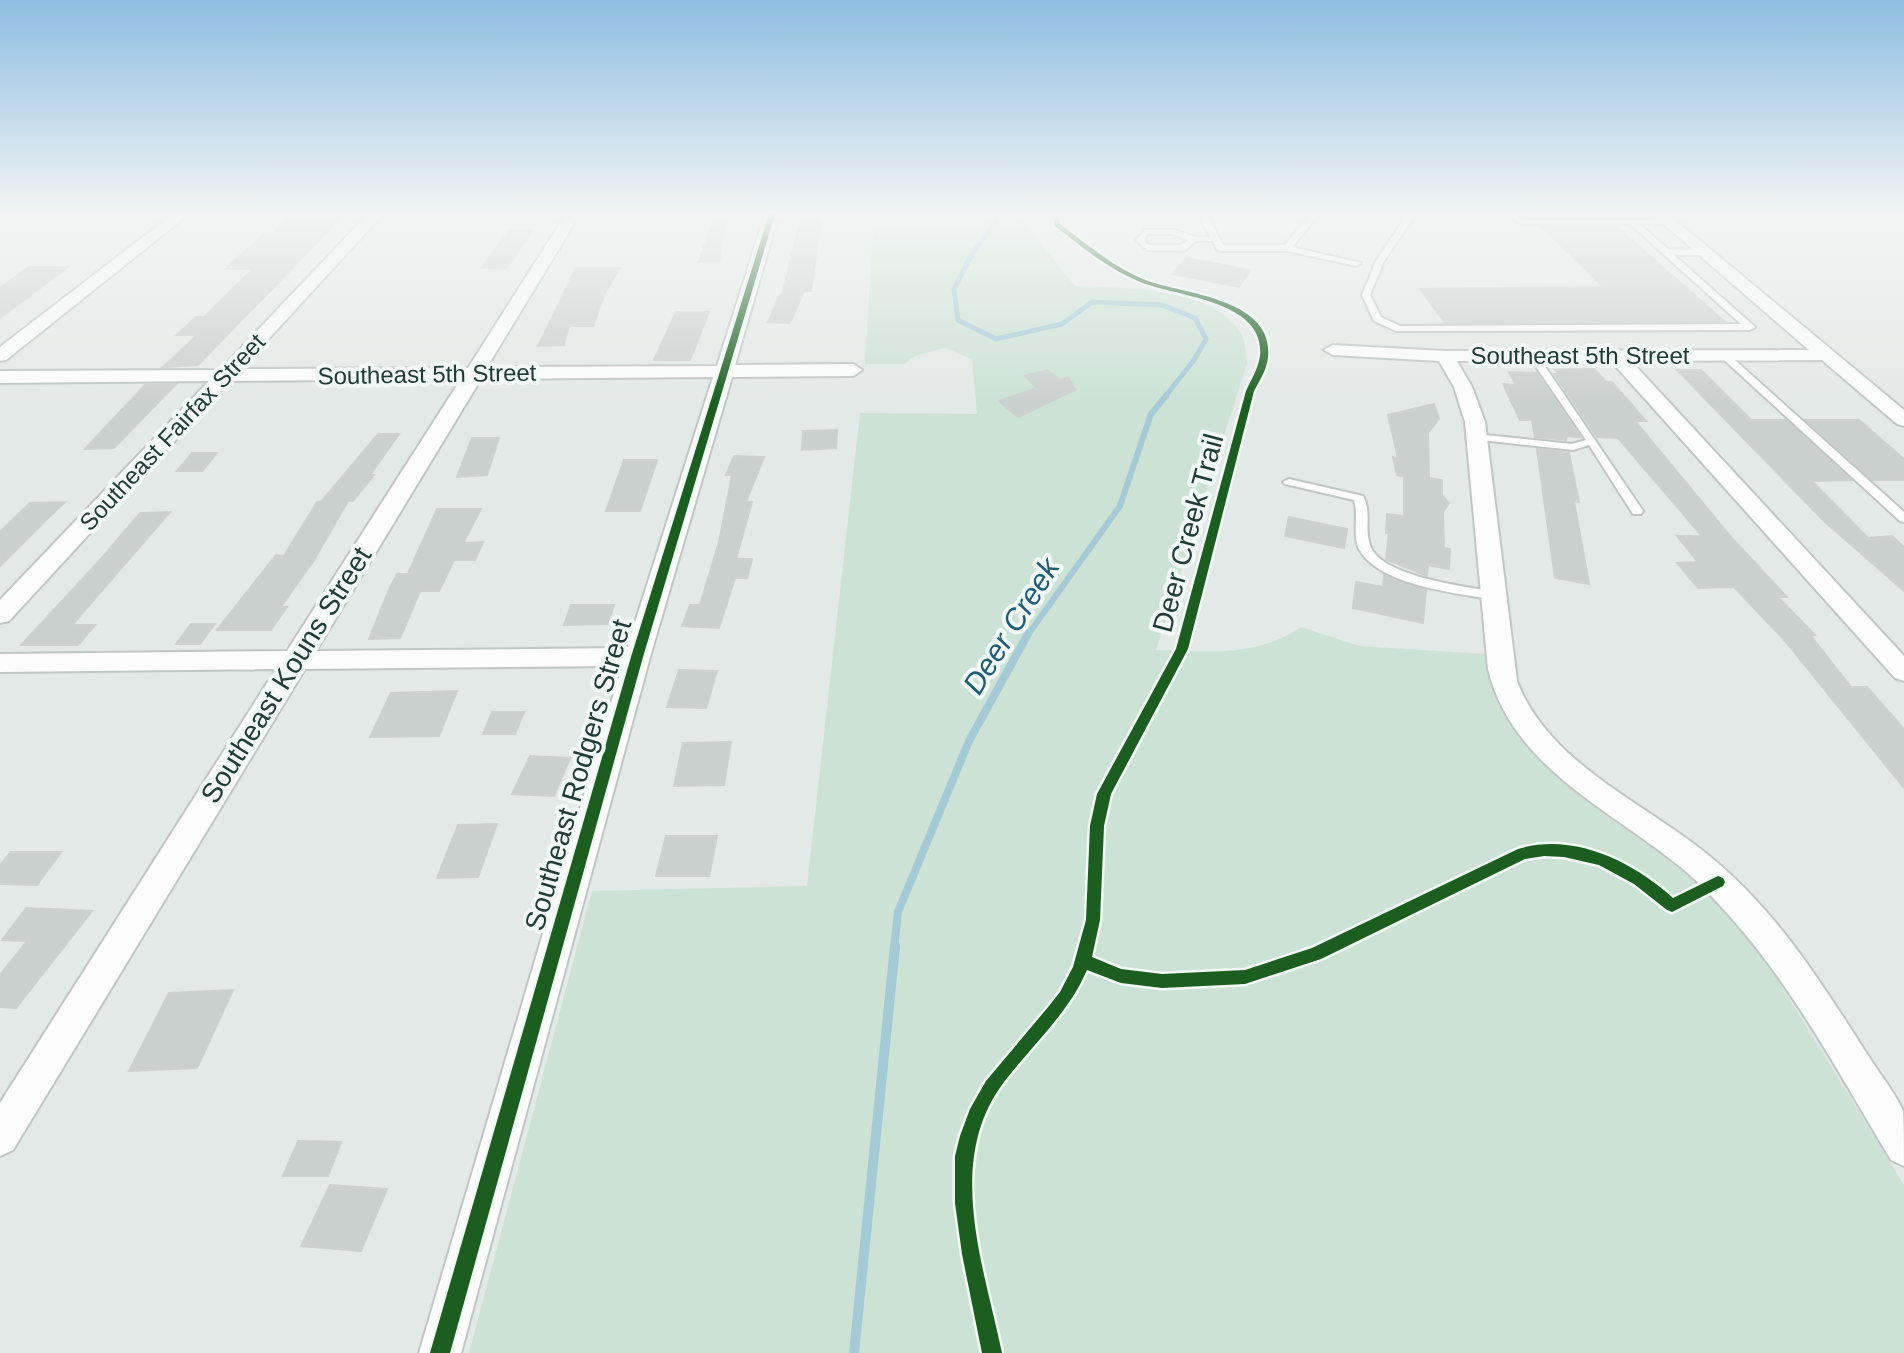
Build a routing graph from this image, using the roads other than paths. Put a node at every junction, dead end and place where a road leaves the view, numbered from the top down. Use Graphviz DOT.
graph roads {
  1 [pos="101,277"];
  2 [pos="315,277"];
  3 [pos="533,277"];
  4 [pos="752,277"];
  5 [pos="1372,277"];
  6 [pos="1694,277"];
  7 [pos="1734,277"];
  8 [pos="0,342"];
  9 [pos="18,342"];
  10 [pos="1333,350"];
  11 [pos="1533,355"];
  12 [pos="1615,355"];
  13 [pos="1724,355"];
  14 [pos="1827,355"];
  15 [pos="0,356"];
  16 [pos="1445,356"];
  17 [pos="723,370"];
  18 [pos="853,370"];
  19 [pos="473,373"];
  20 [pos="226,376"];
  21 [pos="0,377"];
  22 [pos="1904,420"];
  23 [pos="1476,437"];
  24 [pos="1592,441"];
  25 [pos="1289,482"];
  26 [pos="1637,511"];
  27 [pos="1904,518"];
  28 [pos="1495,596"];
  29 [pos="0,615"];
  30 [pos="637,657"];
  31 [pos="295,660"];
  32 [pos="0,663"];
  33 [pos="1904,672"];
  34 [pos="0,1137"];
  35 [pos="1904,1147"];
  36 [pos="440,1353"];
  1 -- 9 [label="street"];
  2 -- 20 [label="street, Southeast Fairfax Street"];
  3 -- 19 [label="street, Southeast Kouns Street"];
  4 -- 17 [label="street, Southeast Rodgers Street"];
  5 -- 6 [label="lane"];
  7 -- 14 [label="street"];
  8 -- 9 [label="lane"];
  9 -- 15 [label="street"];
  10 -- 16 [label="street, Southeast 5th Street"];
  11 -- 12 [label="street, Southeast 5th Street"];
  11 -- 16 [label="street, Southeast 5th Street"];
  11 -- 24 [label="lane"];
  12 -- 13 [label="street, Southeast 5th Street"];
  12 -- 33 [label="street"];
  13 -- 14 [label="street, Southeast 5th Street"];
  13 -- 27 [label="lane"];
  14 -- 22 [label="street"];
  16 -- 23 [label="street"];
  17 -- 18 [label="street, Southeast 5th Street"];
  17 -- 19 [label="street, Southeast 5th Street"];
  17 -- 30 [label="street, Southeast Rodgers Street"];
  19 -- 20 [label="street, Southeast 5th Street"];
  19 -- 31 [label="street, Southeast Kouns Street"];
  20 -- 21 [label="street, Southeast 5th Street"];
  20 -- 29 [label="street, Southeast Fairfax Street"];
  23 -- 24 [label="lane"];
  23 -- 28 [label="street"];
  24 -- 26 [label="lane"];
  25 -- 28 [label="lane"];
  28 -- 35 [label="street"];
  30 -- 31 [label="street"];
  30 -- 36 [label="street, Southeast Rodgers Street"];
  31 -- 32 [label="street"];
  31 -- 34 [label="street, Southeast Kouns Street"];
}
